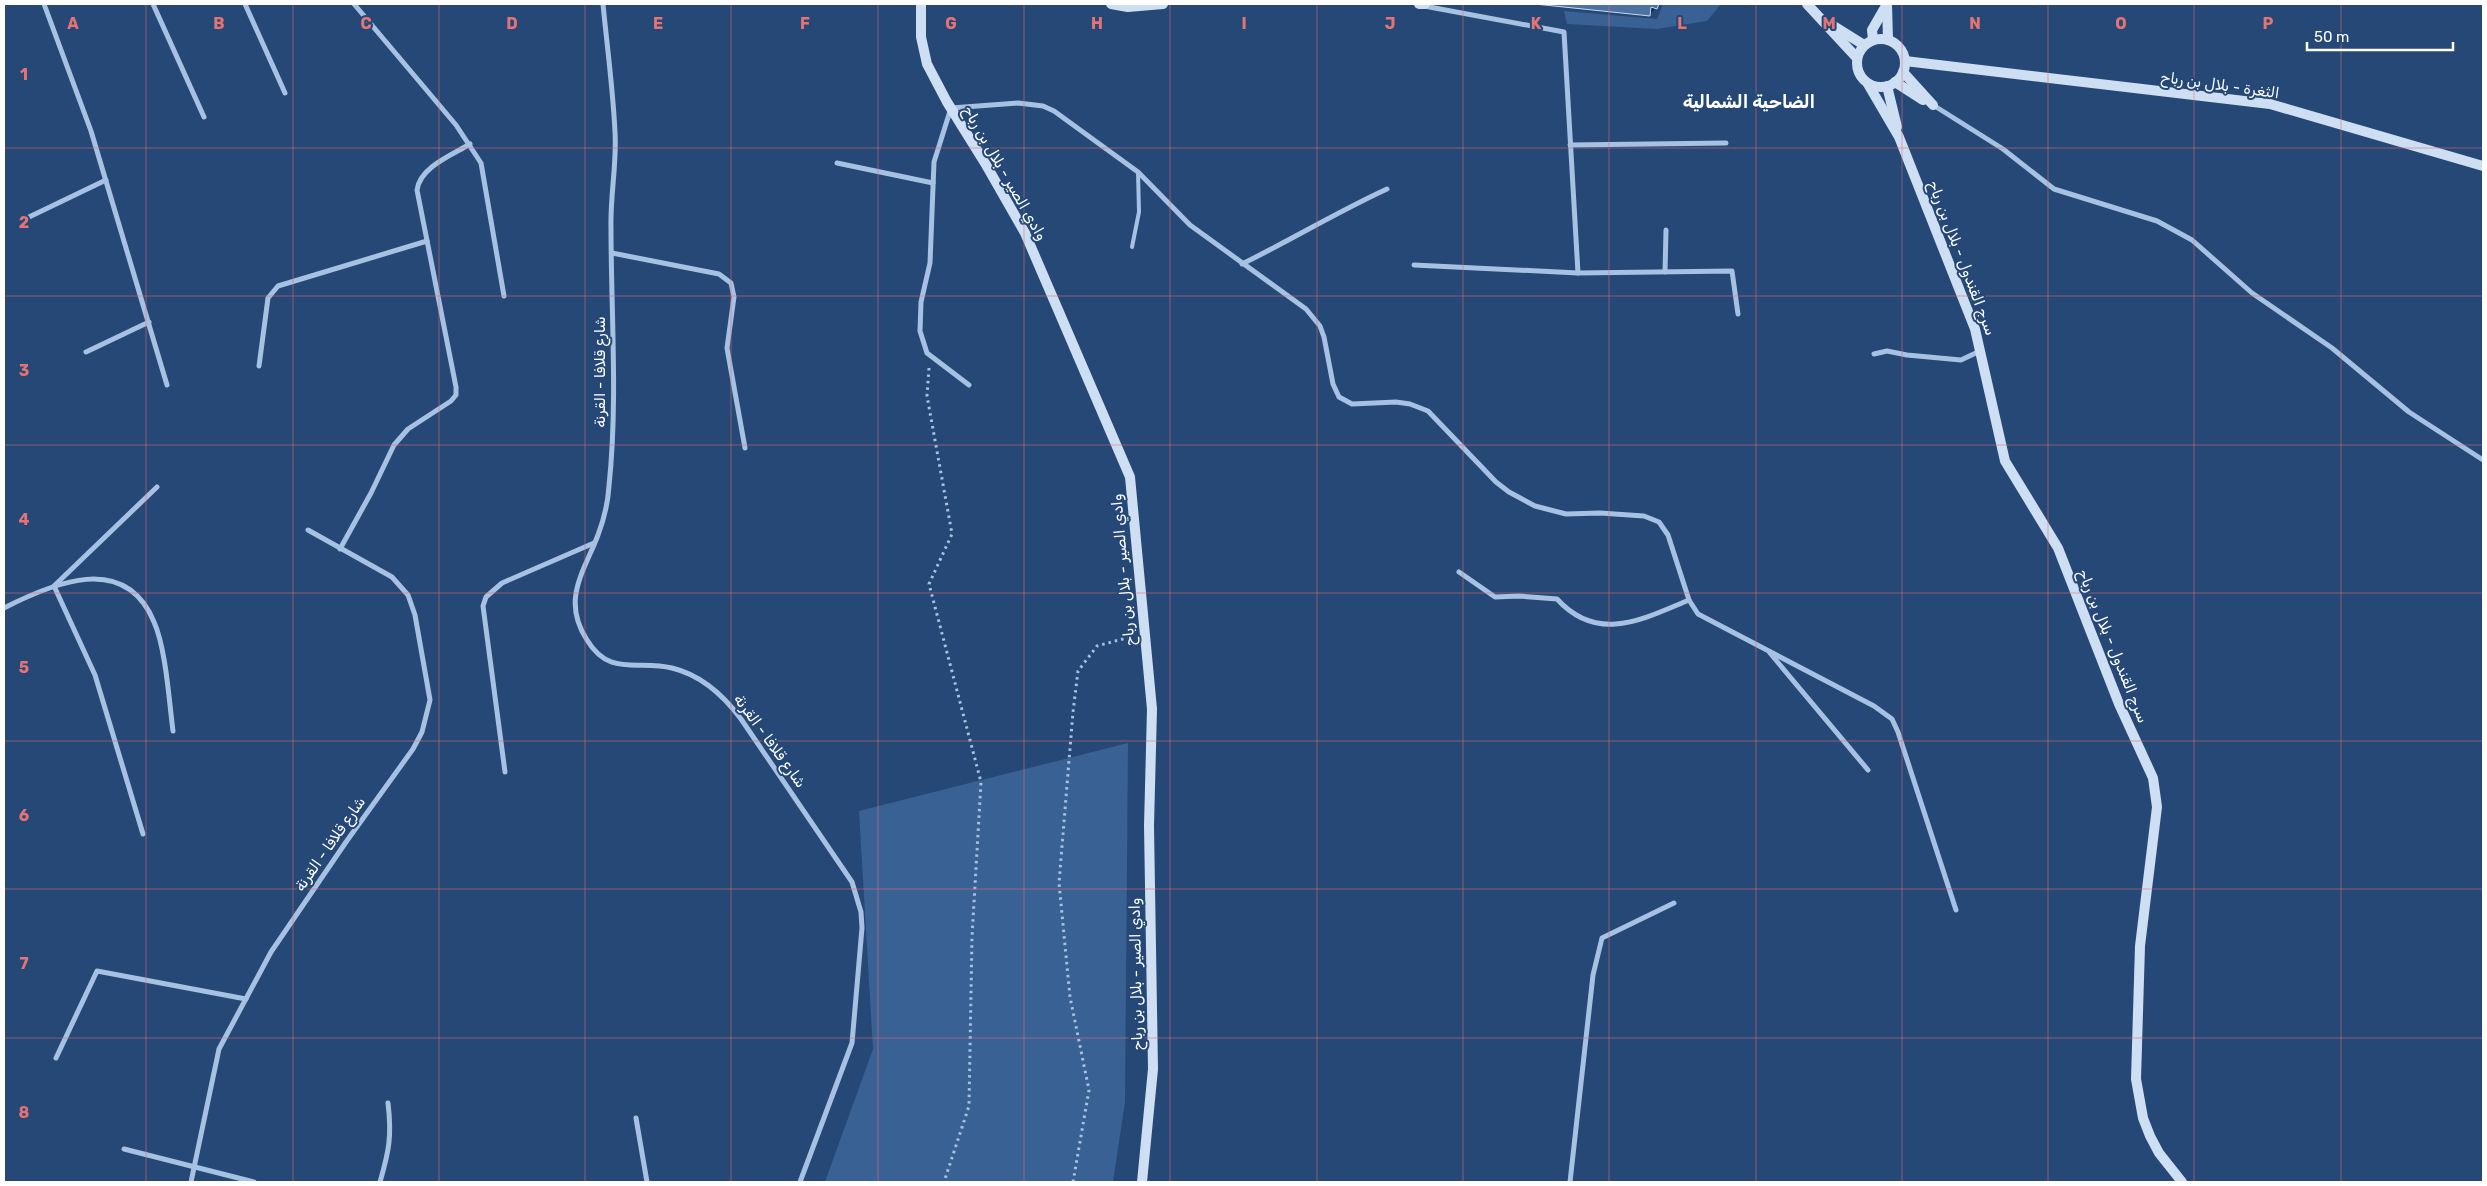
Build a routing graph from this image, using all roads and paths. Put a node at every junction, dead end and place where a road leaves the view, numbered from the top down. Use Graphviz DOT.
graph roads {
  1 [pos="44,4"];
  2 [pos="154,4"];
  3 [pos="245,4"];
  4 [pos="354,4"];
  5 [pos="603,4"];
  6 [pos="921,4"];
  7 [pos="1111,4"];
  8 [pos="1163,4"];
  9 [pos="1423,4"];
  10 [pos="1807,4"];
  11 [pos="1887,4"];
  12 [pos="1823,19"];
  13 [pos="1888,40"];
  14 [pos="1869,42"];
  15 [pos="1857,58"];
  16 [pos="1904,67"];
  17 [pos="1868,84"];
  18 [pos="1891,84"];
  19 [pos="285,93"];
  20 [pos="1933,106"];
  21 [pos="951,108"];
  22 [pos="204,117"];
  23 [pos="1899,137"];
  24 [pos="470,144"];
  25 [pos="1726,144"];
  26 [pos="1570,145"];
  27 [pos="837,163"];
  28 [pos="2483,166"];
  29 [pos="1138,172"];
  30 [pos="106,180"];
  31 [pos="933,183"];
  32 [pos="1387,189"];
  33 [pos="27,218"];
  34 [pos="1666,230"];
  35 [pos="427,241"];
  36 [pos="1132,247"];
  37 [pos="612,254"];
  38 [pos="1242,264"];
  39 [pos="1414,265"];
  40 [pos="1665,272"];
  41 [pos="1578,274"];
  42 [pos="504,296"];
  43 [pos="1738,314"];
  44 [pos="149,322"];
  45 [pos="1980,350"];
  46 [pos="86,352"];
  47 [pos="1874,354"];
  48 [pos="930,355"];
  49 [pos="259,366"];
  50 [pos="969,384"];
  51 [pos="167,385"];
  52 [pos="745,448"];
  53 [pos="2483,460"];
  54 [pos="158,487"];
  55 [pos="308,530"];
  56 [pos="594,543"];
  57 [pos="340,549"];
  58 [pos="1459,572"];
  59 [pos="54,586"];
  60 [pos="1689,600"];
  61 [pos="4,608"];
  62 [pos="1143,633"];
  63 [pos="1768,651"];
  64 [pos="173,731"];
  65 [pos="1868,770"];
  66 [pos="505,772"];
  67 [pos="143,834"];
  68 [pos="1674,902"];
  69 [pos="1956,910"];
  70 [pos="246,999"];
  71 [pos="56,1058"];
  72 [pos="388,1103"];
  73 [pos="636,1118"];
  74 [pos="124,1149"];
  75 [pos="194,1168"];
  76 [pos="191,1182"];
  77 [pos="254,1182"];
  78 [pos="380,1182"];
  79 [pos="647,1182"];
  80 [pos="800,1182"];
  81 [pos="944,1182"];
  82 [pos="1074,1182"];
  83 [pos="1142,1182"];
  84 [pos="1570,1182"];
  85 [pos="2182,1182"];
  1 -- 30 [label="street"];
  2 -- 22 [label="street"];
  3 -- 19 [label="street"];
  4 -- 24 [label="street"];
  5 -- 37 [label="street, شارع قلافا - القرنة"];
  6 -- 21 [label="street, وادي الصير - بلال بن رباح"];
  7 -- 8 [label="street"];
  9 -- 26 [label="street"];
  10 -- 12 [label="street"];
  11 -- 13 [label="street"];
  11 -- 14 [label="street"];
  12 -- 14 [label="street"];
  12 -- 15 [label="street"];
  13 -- 14 [label="street"];
  13 -- 16 [label="street"];
  14 -- 15 [label="street"];
  15 -- 17 [label="street"];
  16 -- 18 [label="street"];
  16 -- 20 [label="street"];
  16 -- 28 [label="street, الثغرة - بلال بن رباح"];
  17 -- 18 [label="street"];
  17 -- 23 [label="street"];
  18 -- 20 [label="street"];
  18 -- 23 [label="street"];
  20 -- 53 [label="street"];
  21 -- 29 [label="street"];
  21 -- 31 [label="street"];
  21 -- 62 [label="street, وادي الصير - بلال بن رباح"];
  23 -- 45 [label="street, سرج القندول - بلال بن رباح"];
  24 -- 35 [label="street"];
  24 -- 42 [label="street"];
  25 -- 26 [label="street"];
  26 -- 41 [label="street"];
  27 -- 31 [label="street"];
  29 -- 36 [label="lane"];
  29 -- 38 [label="street"];
  30 -- 33 [label="street"];
  30 -- 44 [label="street"];
  31 -- 48 [label="street"];
  32 -- 38 [label="street"];
  34 -- 40 [label="street"];
  35 -- 49 [label="street"];
  35 -- 57 [label="street"];
  37 -- 52 [label="street"];
  37 -- 56 [label="street, شارع قلافا - القرنة"];
  38 -- 60 [label="street"];
  39 -- 41 [label="street"];
  40 -- 41 [label="street"];
  40 -- 43 [label="street"];
  44 -- 46 [label="street"];
  44 -- 51 [label="street"];
  45 -- 47 [label="street"];
  45 -- 85 [label="street, سرج القندول - بلال بن رباح"];
  48 -- 50 [label="street"];
  48 -- 81 [label="path"];
  54 -- 59 [label="street"];
  55 -- 57 [label="street, شارع قلافا - القرنة"];
  56 -- 66 [label="street"];
  56 -- 80 [label="street, شارع قلافا - القرنة"];
  57 -- 70 [label="street, شارع قلافا - القرنة"];
  58 -- 60 [label="street"];
  59 -- 61 [label="street"];
  59 -- 64 [label="street"];
  59 -- 67 [label="street"];
  60 -- 63 [label="street"];
  62 -- 82 [label="path"];
  62 -- 83 [label="street, وادي الصير - بلال بن رباح"];
  63 -- 65 [label="street"];
  63 -- 69 [label="street"];
  68 -- 84 [label="street"];
  70 -- 71 [label="street"];
  70 -- 75 [label="street, شارع قلافا - القرنة"];
  72 -- 78 [label="street"];
  73 -- 79 [label="street"];
  74 -- 75 [label="street"];
  75 -- 76 [label="street, شارع قلافا - القرنة"];
  75 -- 77 [label="street"];
}
